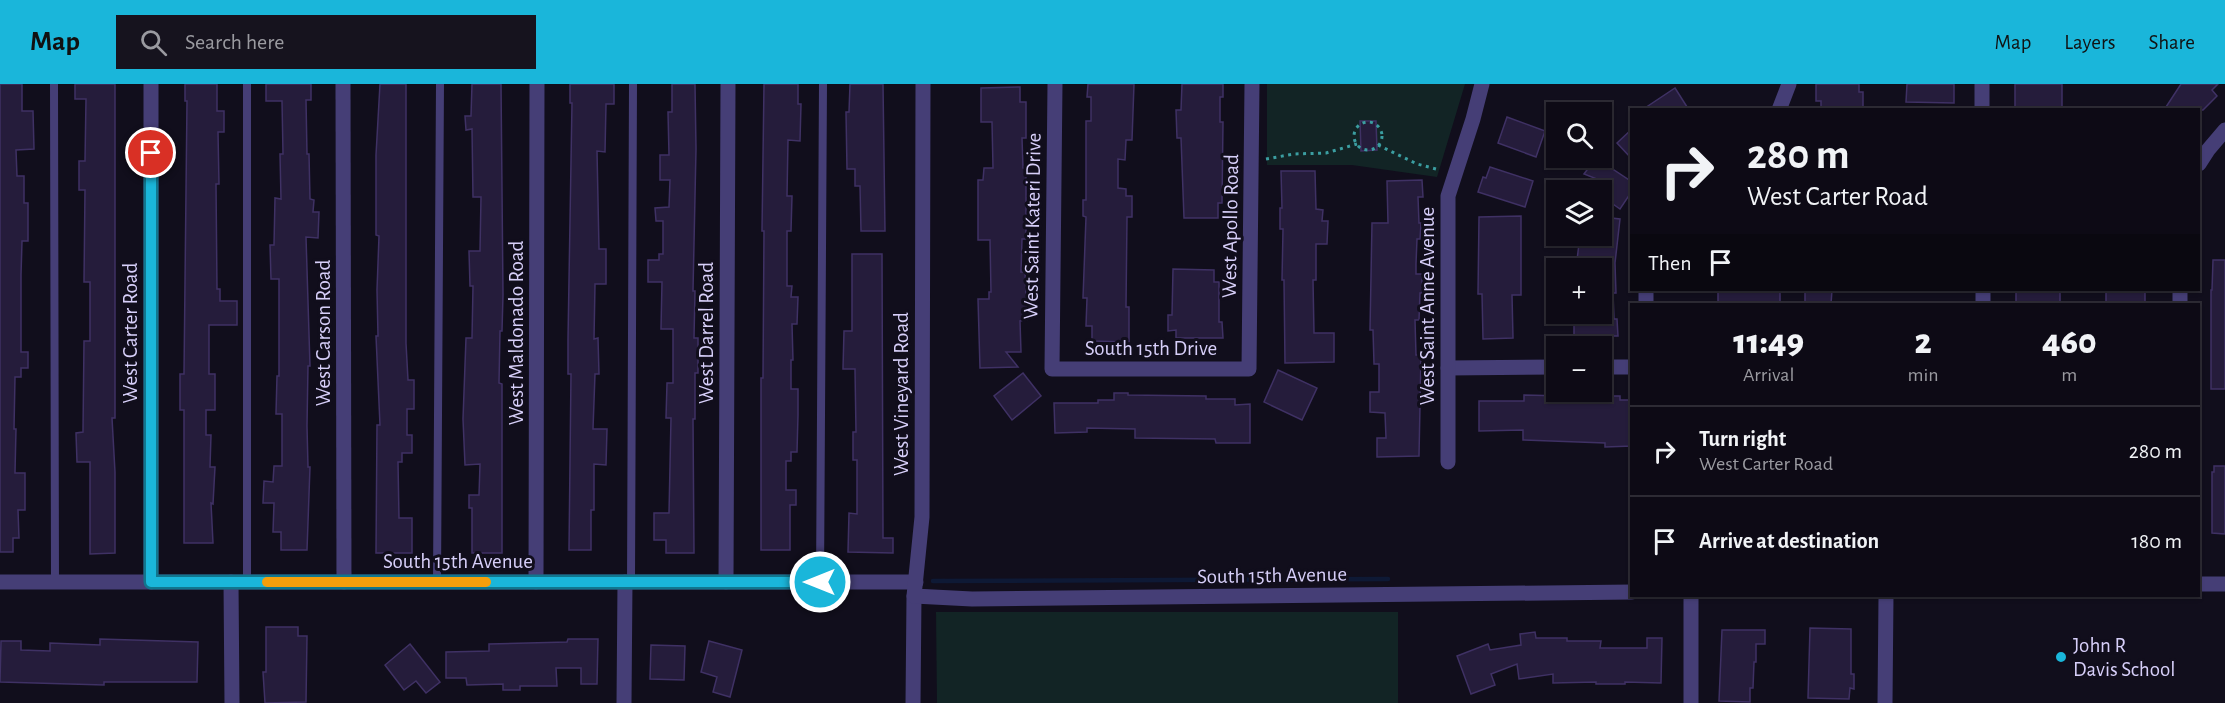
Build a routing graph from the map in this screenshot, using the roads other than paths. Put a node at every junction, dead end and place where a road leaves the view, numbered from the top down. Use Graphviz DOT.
graph roads {
  1 [pos="54,84"];
  2 [pos="152,84"];
  3 [pos="247,84"];
  4 [pos="343,84"];
  5 [pos="440,84"];
  6 [pos="537,84"];
  7 [pos="633,84"];
  8 [pos="728,84"];
  9 [pos="823,84"];
  10 [pos="923,84"];
  11 [pos="1055,84"];
  12 [pos="1252,84"];
  13 [pos="1482,84"];
  14 [pos="1789,84"];
  15 [pos="1982,84"];
  16 [pos="1780,108"];
  17 [pos="1982,108"];
  18 [pos="2225,130"];
  19 [pos="2200,162"];
  20 [pos="1546,367"];
  21 [pos="1612,367"];
  22 [pos="1630,367"];
  23 [pos="1448,368"];
  24 [pos="1052,369"];
  25 [pos="1249,369"];
  26 [pos="1448,462"];
  27 [pos="0,582"];
  28 [pos="55,582"];
  29 [pos="151,582"];
  30 [pos="231,582"];
  31 [pos="247,582"];
  32 [pos="344,582"];
  33 [pos="437,582"];
  34 [pos="536,582"];
  35 [pos="628,582"];
  36 [pos="726,582"];
  37 [pos="820,582"];
  38 [pos="2200,584"];
  39 [pos="2225,584"];
  40 [pos="915,589"];
  41 [pos="1630,592"];
  42 [pos="1691,597"];
  43 [pos="1886,597"];
  44 [pos="232,703"];
  45 [pos="624,703"];
  46 [pos="913,703"];
  47 [pos="1691,703"];
  48 [pos="1885,703"];
  1 -- 28 [label="lane"];
  2 -- 29 [label="street, West Carter Road"];
  3 -- 31 [label="lane"];
  4 -- 32 [label="street, West Carson Road"];
  5 -- 33 [label="lane"];
  6 -- 34 [label="street, West Maldonado Road"];
  7 -- 35 [label="lane"];
  8 -- 36 [label="street, West Darrel Road"];
  9 -- 37 [label="lane"];
  10 -- 40 [label="street, West Vineyard Road"];
  11 -- 24 [label="street, West Saint Kateri Drive"];
  12 -- 25 [label="street, West Apollo Road"];
  13 -- 23 [label="street, West Saint Anne Avenue"];
  14 -- 16 [label="street"];
  15 -- 17 [label="street"];
  18 -- 19 [label="street"];
  20 -- 23 [label="street"];
  21 -- 22 [label="street"];
  23 -- 26 [label="street, West Saint Anne Avenue"];
  24 -- 25 [label="street, South 15th Drive"];
  27 -- 28 [label="street, South 15th Avenue"];
  28 -- 29 [label="street, South 15th Avenue"];
  29 -- 30 [label="street, South 15th Avenue"];
  30 -- 31 [label="street, South 15th Avenue"];
  30 -- 44 [label="street"];
  31 -- 32 [label="street, South 15th Avenue"];
  32 -- 33 [label="street, South 15th Avenue"];
  33 -- 34 [label="street, South 15th Avenue"];
  34 -- 35 [label="street, South 15th Avenue"];
  35 -- 36 [label="street, South 15th Avenue"];
  35 -- 45 [label="street"];
  36 -- 37 [label="street, South 15th Avenue"];
  37 -- 40 [label="street, South 15th Avenue"];
  38 -- 39 [label="street"];
  40 -- 41 [label="street, South 15th Avenue"];
  40 -- 46 [label="street, West Vineyard Road"];
  42 -- 47 [label="street"];
  43 -- 48 [label="street"];
}
